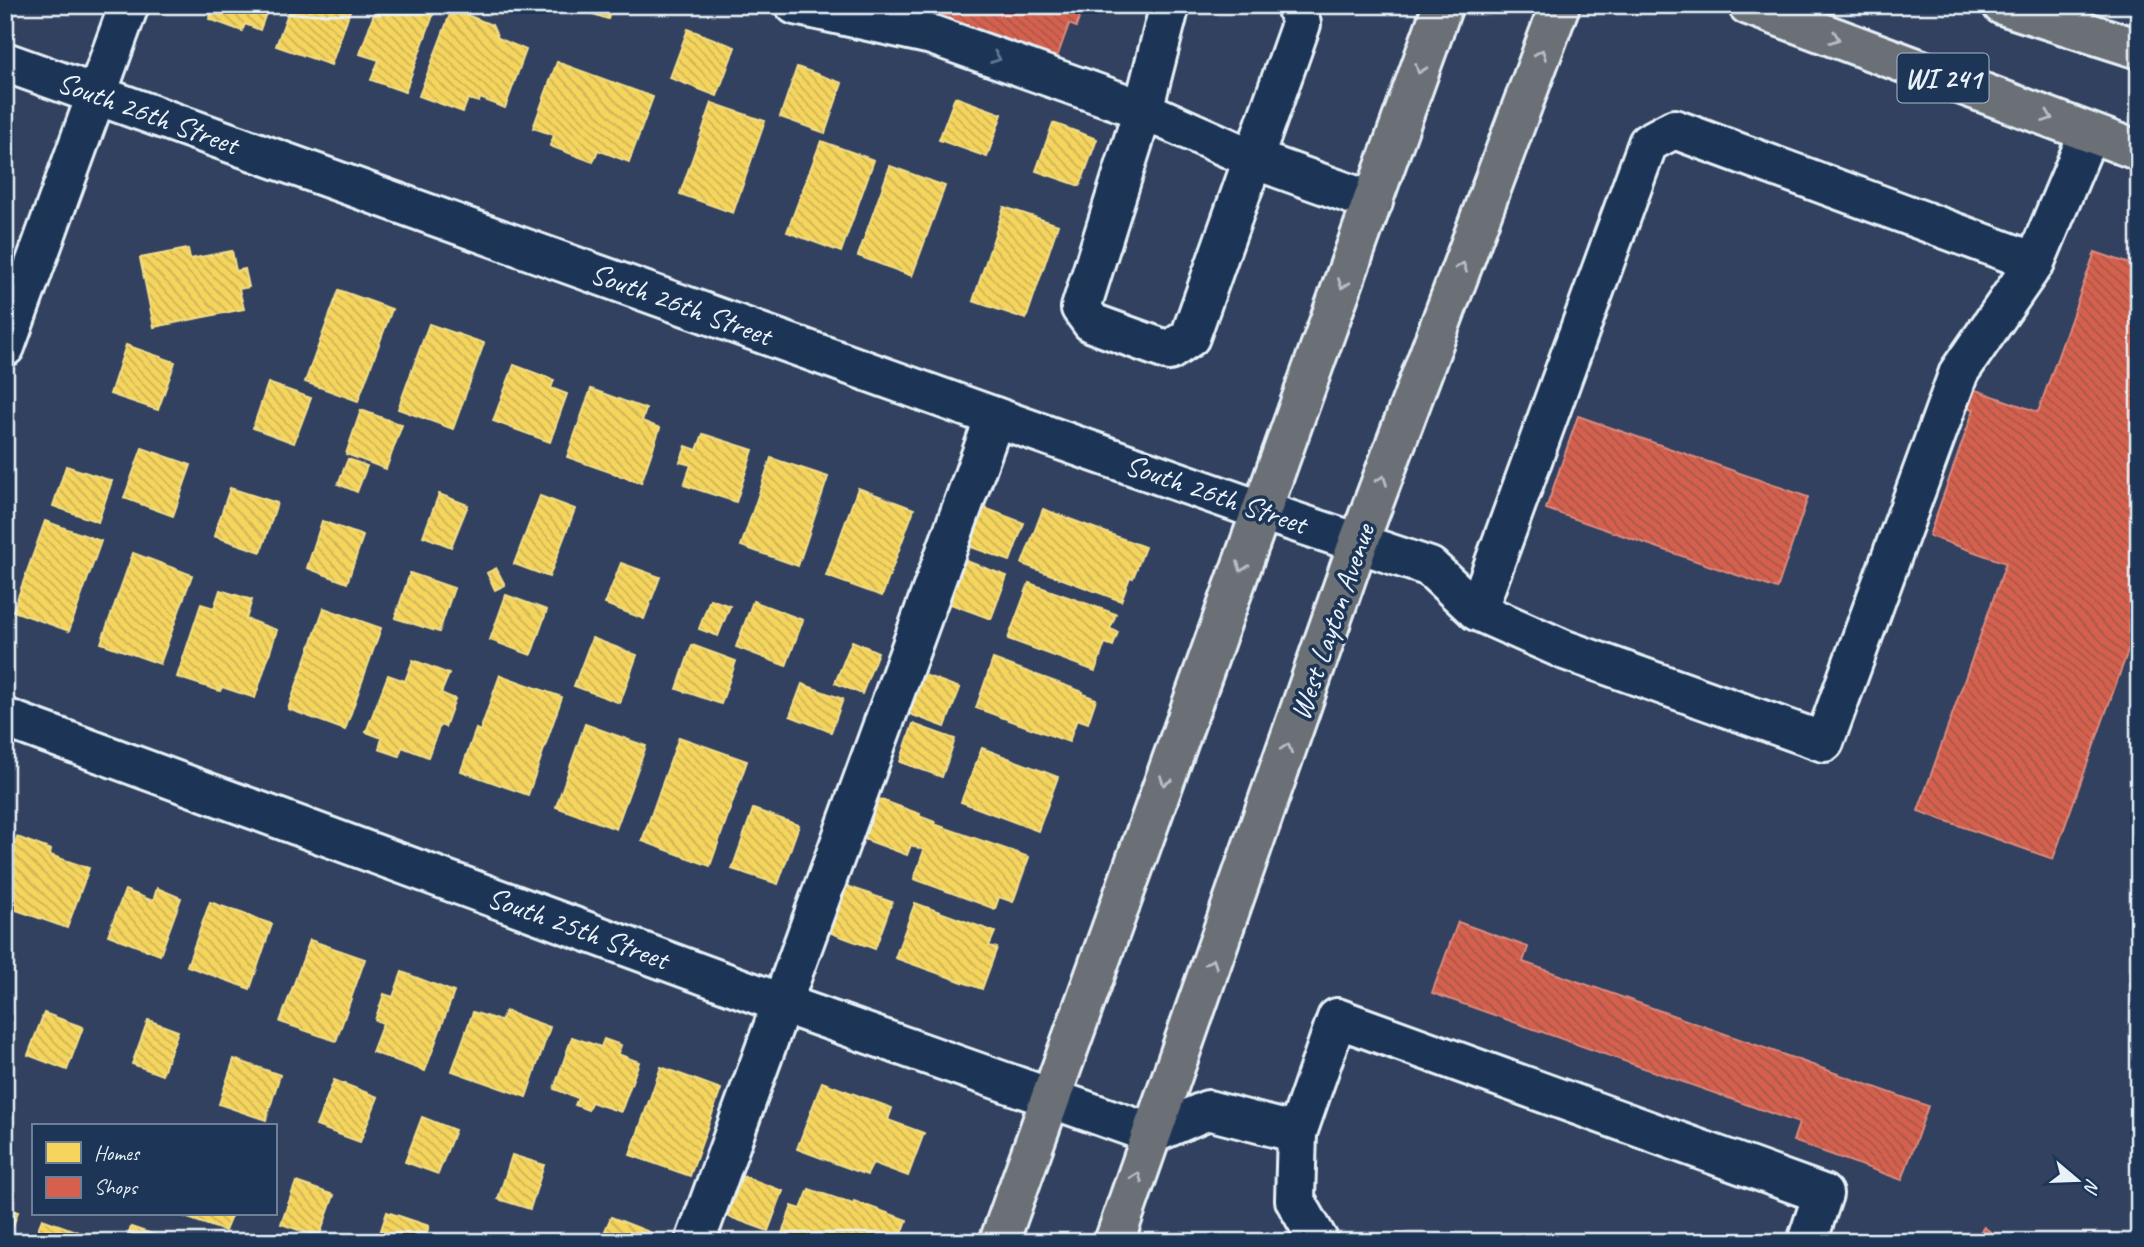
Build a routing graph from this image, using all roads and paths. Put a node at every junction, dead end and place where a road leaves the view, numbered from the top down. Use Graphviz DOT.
graph roads {
  1 [pos="129,5"];
  2 [pos="1170,5"];
  3 [pos="1296,5"];
  4 [pos="1443,5"];
  5 [pos="1560,5"];
  6 [pos="1748,5"];
  7 [pos="2002,5"];
  8 [pos="797,6"];
  9 [pos="2139,49"];
  10 [pos="5,62"];
  11 [pos="96,94"];
  12 [pos="1143,110"];
  13 [pos="2089,133"];
  14 [pos="2139,151"];
  15 [pos="1253,159"];
  16 [pos="1373,202"];
  17 [pos="2035,262"];
  18 [pos="5,347"];
  19 [pos="995,417"];
  20 [pos="1262,511"];
  21 [pos="1359,544"];
  22 [pos="1477,611"];
  23 [pos="5,718"];
  24 [pos="781,1003"];
  25 [pos="1051,1099"];
  26 [pos="1297,1133"];
  27 [pos="1152,1134"];
  28 [pos="695,1242"];
  29 [pos="999,1242"];
  30 [pos="1114,1242"];
  31 [pos="1319,1242"];
  32 [pos="1807,1242"];
  1 -- 11 [label="street"];
  2 -- 12 [label="street"];
  3 -- 15 [label="street"];
  4 -- 16 [label="main road, one-way"];
  21 -- 5 [label="main road, West Layton Avenue, one-way"];
  6 -- 13 [label="main road, WI 241, one-way"];
  7 -- 9 [label="main road"];
  8 -- 12 [label="street, one-way"];
  10 -- 11 [label="street, South 26th Street"];
  11 -- 18 [label="street"];
  11 -- 19 [label="street, South 26th Street"];
  12 -- 15 [label="street"];
  12 -- 15 [label="street"];
  13 -- 14 [label="main road, WI 241"];
  13 -- 17 [label="street"];
  15 -- 16 [label="street"];
  16 -- 20 [label="main road, one-way"];
  17 -- 22 [label="street, South 26th Street"];
  17 -- 22 [label="street"];
  19 -- 20 [label="street, South 26th Street"];
  19 -- 24 [label="street"];
  20 -- 21 [label="street, South 26th Street"];
  20 -- 25 [label="main road, one-way"];
  21 -- 22 [label="street, South 26th Street"];
  27 -- 21 [label="main road, West Layton Avenue, one-way"];
  23 -- 24 [label="street, South 25th Street"];
  24 -- 25 [label="street, South 25th Street"];
  24 -- 28 [label="street"];
  25 -- 27 [label="street, South 25th Street"];
  25 -- 29 [label="main road"];
  26 -- 27 [label="street"];
  26 -- 31 [label="street"];
  26 -- 32 [label="street"];
  30 -- 27 [label="main road, West Layton Avenue, one-way"];
}
